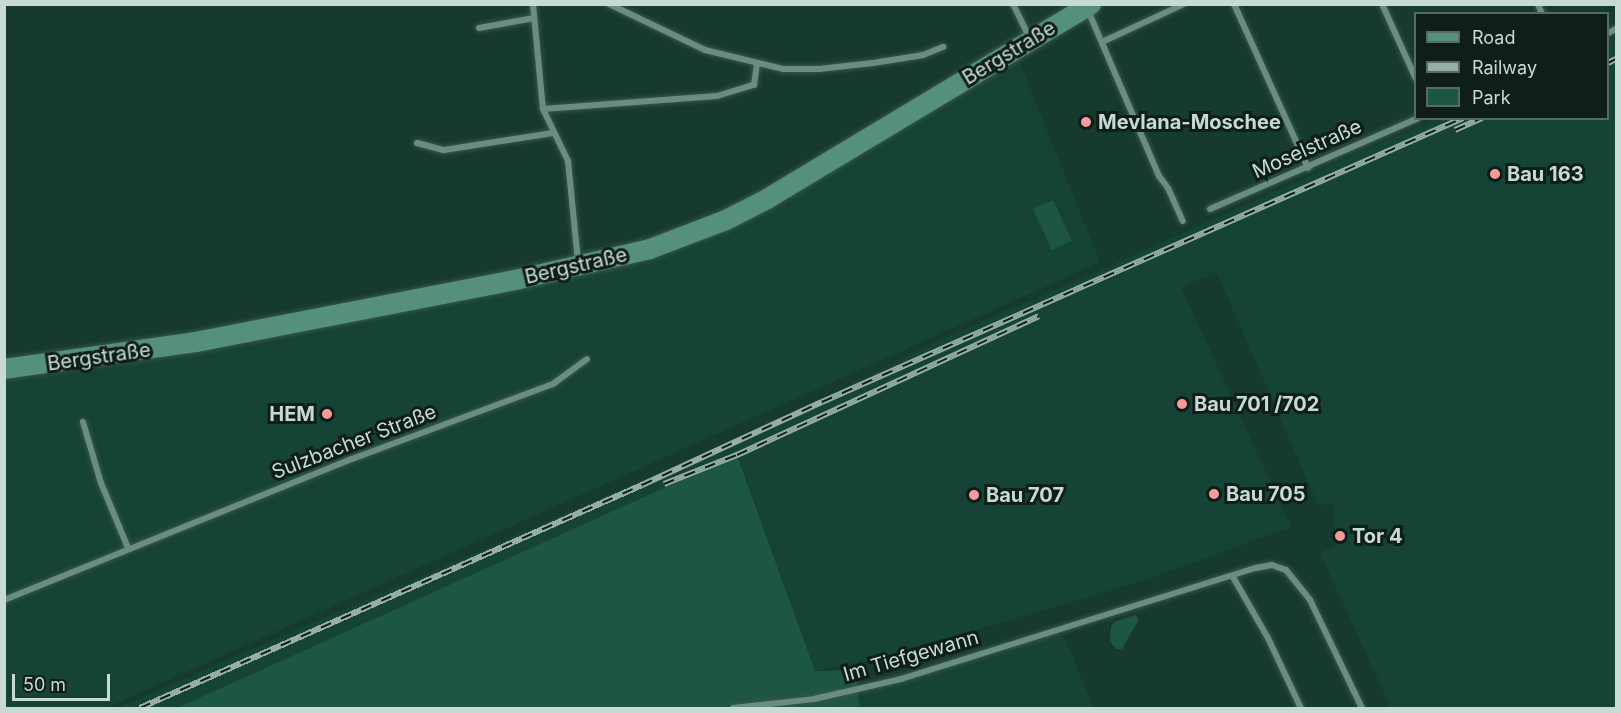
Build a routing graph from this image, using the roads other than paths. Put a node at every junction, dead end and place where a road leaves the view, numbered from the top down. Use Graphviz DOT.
graph roads {
  1 [pos="533,4"];
  2 [pos="609,4"];
  3 [pos="1013,4"];
  4 [pos="1184,4"];
  5 [pos="1234,4"];
  6 [pos="1382,4"];
  7 [pos="1089,6"];
  8 [pos="534,18"];
  9 [pos="479,28"];
  10 [pos="1030,39"];
  11 [pos="1102,42"];
  12 [pos="943,47"];
  13 [pos="757,64"];
  14 [pos="1414,75"];
  15 [pos="543,109"];
  16 [pos="1414,120"];
  17 [pos="553,133"];
  18 [pos="417,143"];
  19 [pos="1308,168"];
  20 [pos="1210,209"];
  21 [pos="1182,221"];
  22 [pos="579,266"];
  23 [pos="587,359"];
  24 [pos="4,369"];
  25 [pos="83,422"];
  26 [pos="128,548"];
  27 [pos="1233,577"];
  28 [pos="4,600"];
  29 [pos="733,708"];
  30 [pos="1301,708"];
  31 [pos="1362,708"];
  1 -- 8 [label="street"];
  2 -- 13 [label="street"];
  3 -- 10 [label="street"];
  4 -- 11 [label="street"];
  5 -- 19 [label="street"];
  6 -- 14 [label="street"];
  7 -- 10 [label="main road, Bergstraße"];
  7 -- 11 [label="street"];
  8 -- 9 [label="street"];
  8 -- 15 [label="street"];
  10 -- 22 [label="main road, Bergstraße"];
  11 -- 21 [label="street"];
  12 -- 13 [label="street"];
  13 -- 15 [label="street"];
  15 -- 17 [label="street"];
  16 -- 19 [label="street, Moselstraße"];
  17 -- 18 [label="street"];
  17 -- 22 [label="street"];
  19 -- 20 [label="street, Moselstraße"];
  22 -- 24 [label="main road, Bergstraße"];
  23 -- 26 [label="street, Sulzbacher Straße"];
  25 -- 26 [label="street"];
  26 -- 28 [label="street, Sulzbacher Straße"];
  27 -- 29 [label="street, Im Tiefgewann"];
  27 -- 30 [label="street"];
  27 -- 31 [label="street, Im Tiefgewann"];
}
